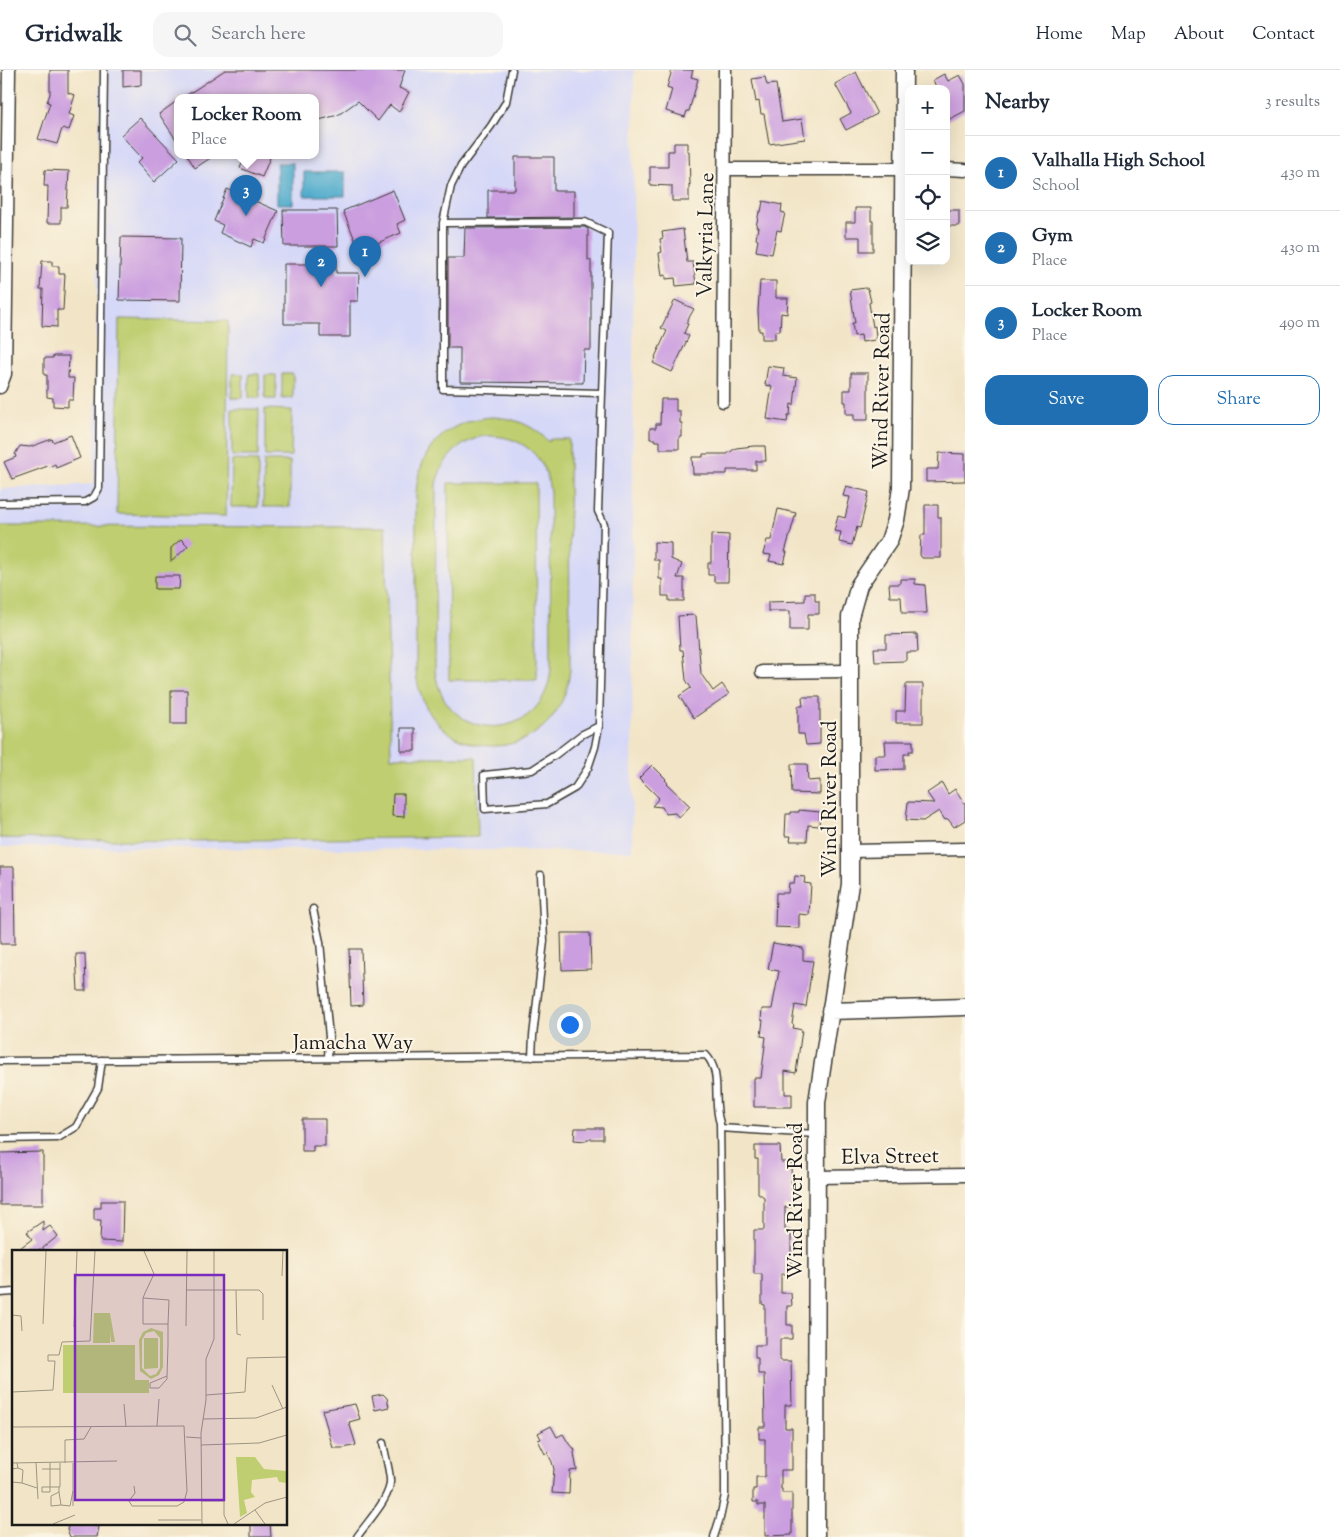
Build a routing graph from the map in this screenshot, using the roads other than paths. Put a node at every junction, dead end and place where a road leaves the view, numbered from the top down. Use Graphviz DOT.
graph roads {
  1 [pos="9,70"];
  2 [pos="104,70"];
  3 [pos="512,70"];
  4 [pos="726,70"];
  5 [pos="904,70"];
  6 [pos="905,130"];
  7 [pos="726,169"];
  8 [pos="905,169"];
  9 [pos="950,169"];
  10 [pos="965,170"];
  11 [pos="906,175"];
  12 [pos="443,223"];
  13 [pos="0,387"];
  14 [pos="602,393"];
  15 [pos="723,401"];
  16 [pos="0,503"];
  17 [pos="850,671"];
  18 [pos="762,672"];
  19 [pos="599,726"];
  20 [pos="965,849"];
  21 [pos="850,851"];
  22 [pos="541,875"];
  23 [pos="314,909"];
  24 [pos="965,1008"];
  25 [pos="830,1011"];
  26 [pos="532,1057"];
  27 [pos="328,1058"];
  28 [pos="102,1060"];
  29 [pos="0,1061"];
  30 [pos="720,1128"];
  31 [pos="816,1134"];
  32 [pos="0,1139"];
  33 [pos="965,1176"];
  34 [pos="816,1178"];
  35 [pos="383,1443"];
  36 [pos="357,1537"];
  37 [pos="714,1537"];
  38 [pos="816,1537"];
  1 -- 13 [label="street"];
  2 -- 16 [label="lane"];
  3 -- 12 [label="lane"];
  4 -- 7 [label="street, Valkyria Lane"];
  5 -- 6 [label="street, Wind River Road"];
  7 -- 8 [label="street"];
  7 -- 15 [label="street, Valkyria Lane"];
  9 -- 10 [label="street"];
  11 -- 17 [label="street, Wind River Road"];
  12 -- 14 [label="lane"];
  12 -- 14 [label="lane"];
  14 -- 19 [label="lane"];
  17 -- 18 [label="street"];
  17 -- 21 [label="street, Wind River Road"];
  19 -- 19 [label="lane"];
  20 -- 21 [label="street"];
  21 -- 25 [label="street, Wind River Road"];
  22 -- 26 [label="lane"];
  23 -- 27 [label="lane"];
  24 -- 25 [label="street"];
  25 -- 31 [label="street, Wind River Road"];
  26 -- 27 [label="lane, Jamacha Way"];
  26 -- 30 [label="lane, Jamacha Way"];
  27 -- 28 [label="lane, Jamacha Way"];
  28 -- 29 [label="lane, Jamacha Way"];
  28 -- 32 [label="lane"];
  30 -- 31 [label="lane"];
  30 -- 37 [label="lane"];
  31 -- 34 [label="street, Wind River Road"];
  33 -- 34 [label="street, Elva Street"];
  34 -- 38 [label="street, Wind River Road"];
  35 -- 36 [label="lane"];
}
